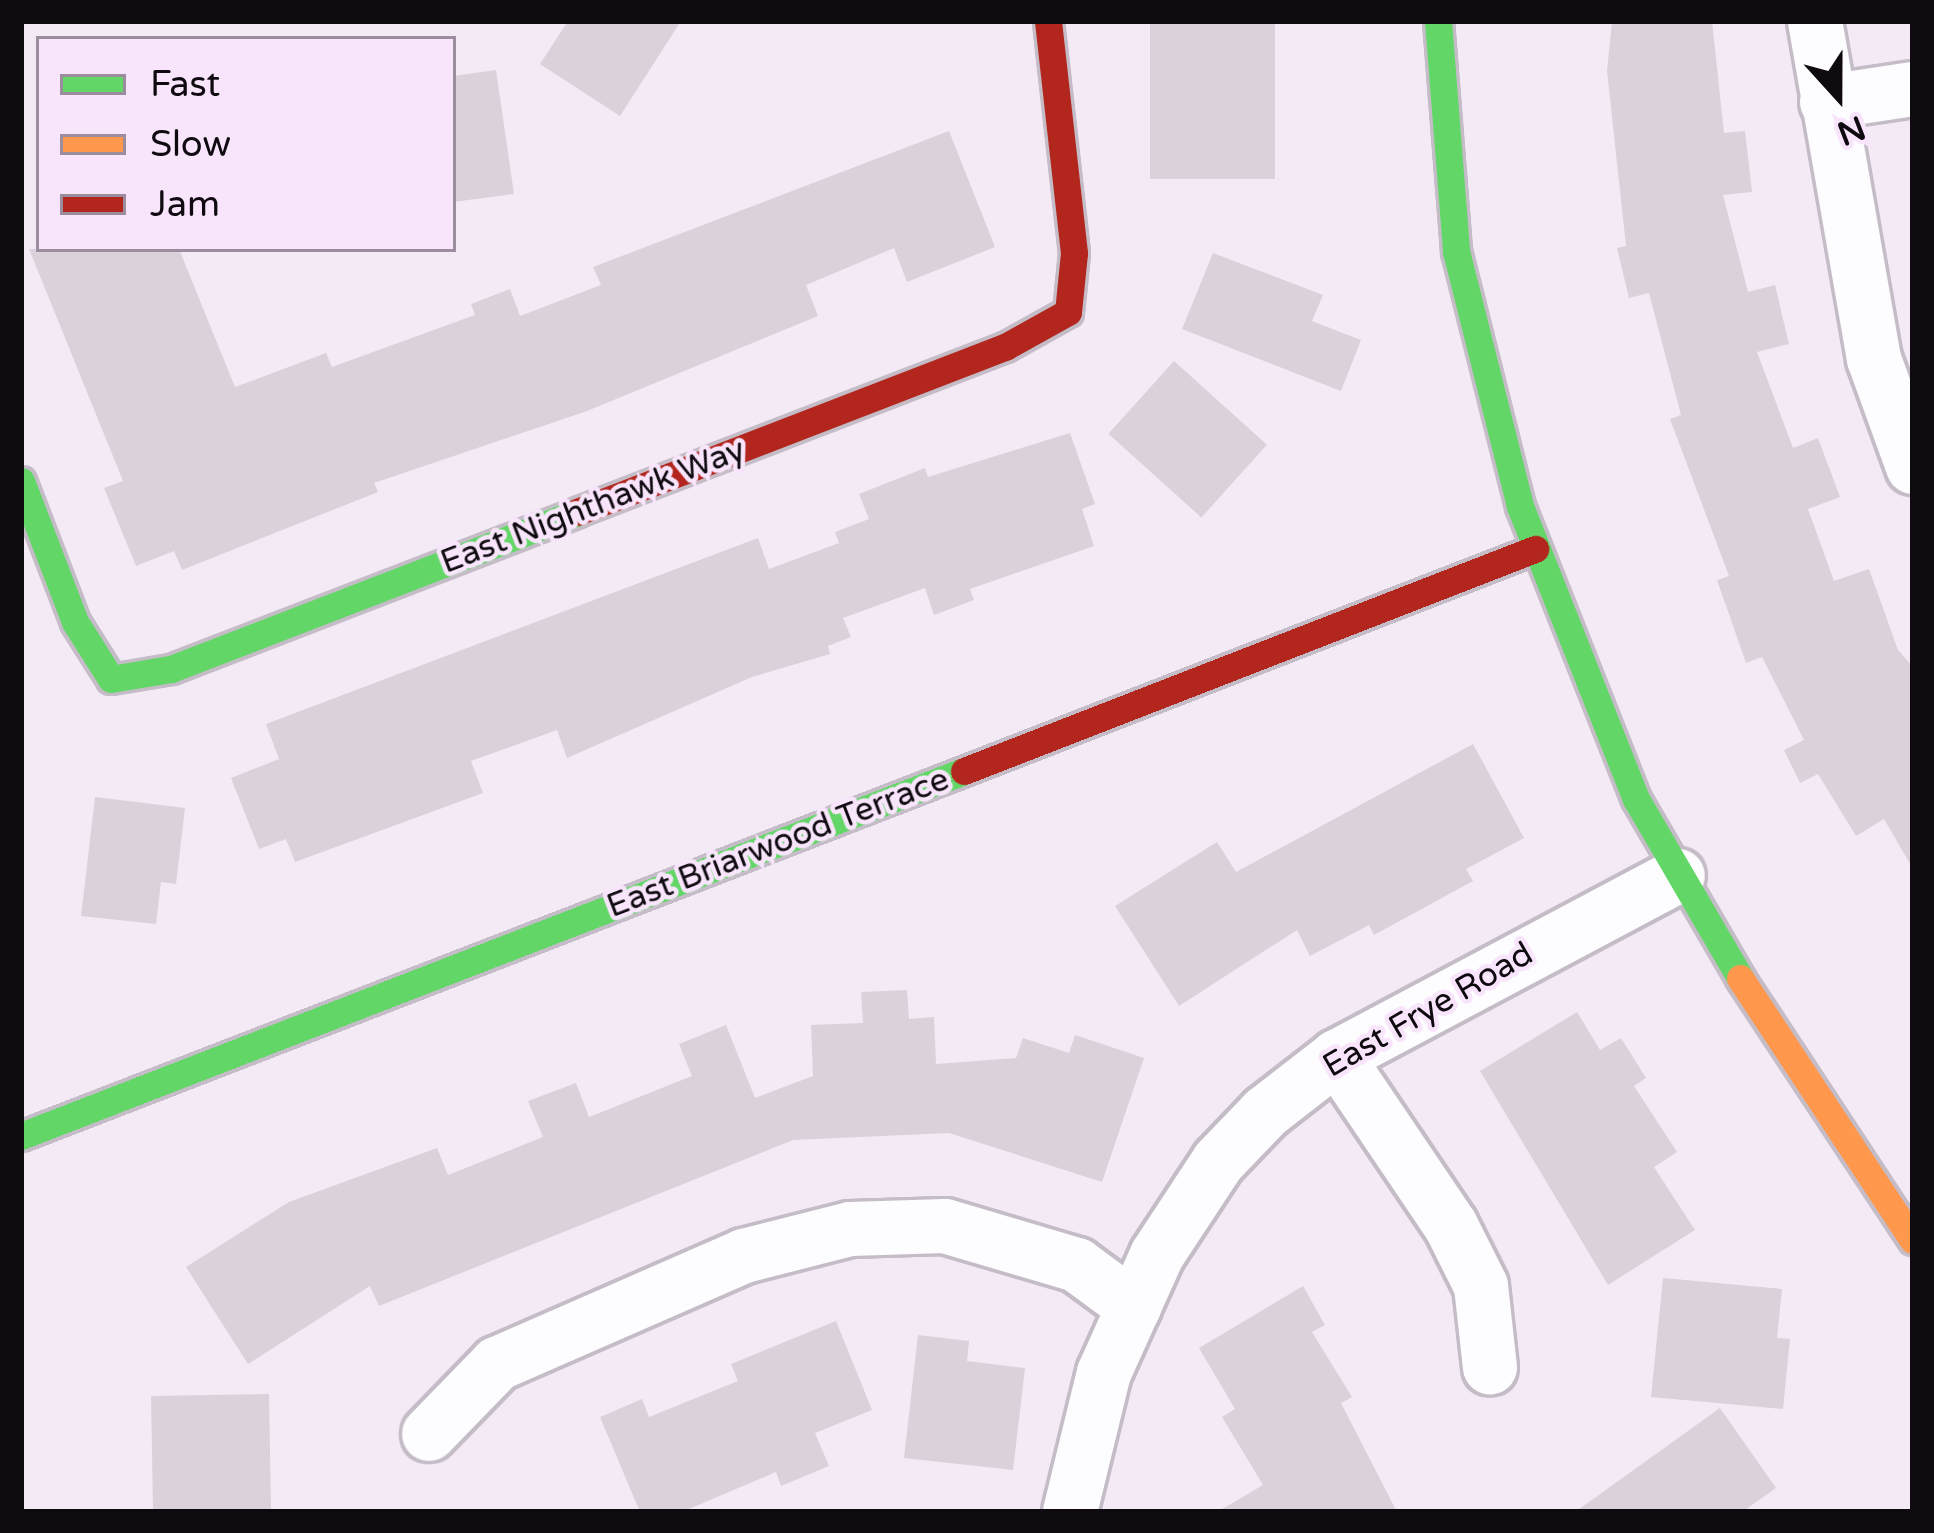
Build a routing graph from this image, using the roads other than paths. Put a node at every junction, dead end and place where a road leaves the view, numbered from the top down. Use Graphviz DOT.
graph roads {
  1 [pos="1048,21"];
  2 [pos="1438,21"];
  3 [pos="1815,21"];
  4 [pos="1913,89"];
  5 [pos="1827,102"];
  6 [pos="1913,467"];
  7 [pos="21,481"];
  8 [pos="1535,549"];
  9 [pos="1678,876"];
  10 [pos="1337,1057"];
  11 [pos="21,1136"];
  12 [pos="1913,1240"];
  13 [pos="1134,1307"];
  14 [pos="1490,1368"];
  15 [pos="429,1434"];
  16 [pos="1070,1512"];
  1 -- 7 [label="street, East Nighthawk Way"];
  2 -- 8 [label="street"];
  3 -- 5 [label="street"];
  4 -- 5 [label="street"];
  5 -- 6 [label="street"];
  8 -- 9 [label="street"];
  8 -- 11 [label="street, East Briarwood Terrace"];
  9 -- 10 [label="street, East Frye Road"];
  9 -- 12 [label="street"];
  10 -- 13 [label="street, East Frye Road"];
  10 -- 14 [label="street"];
  13 -- 15 [label="street"];
  13 -- 16 [label="street, East Frye Road"];
}
